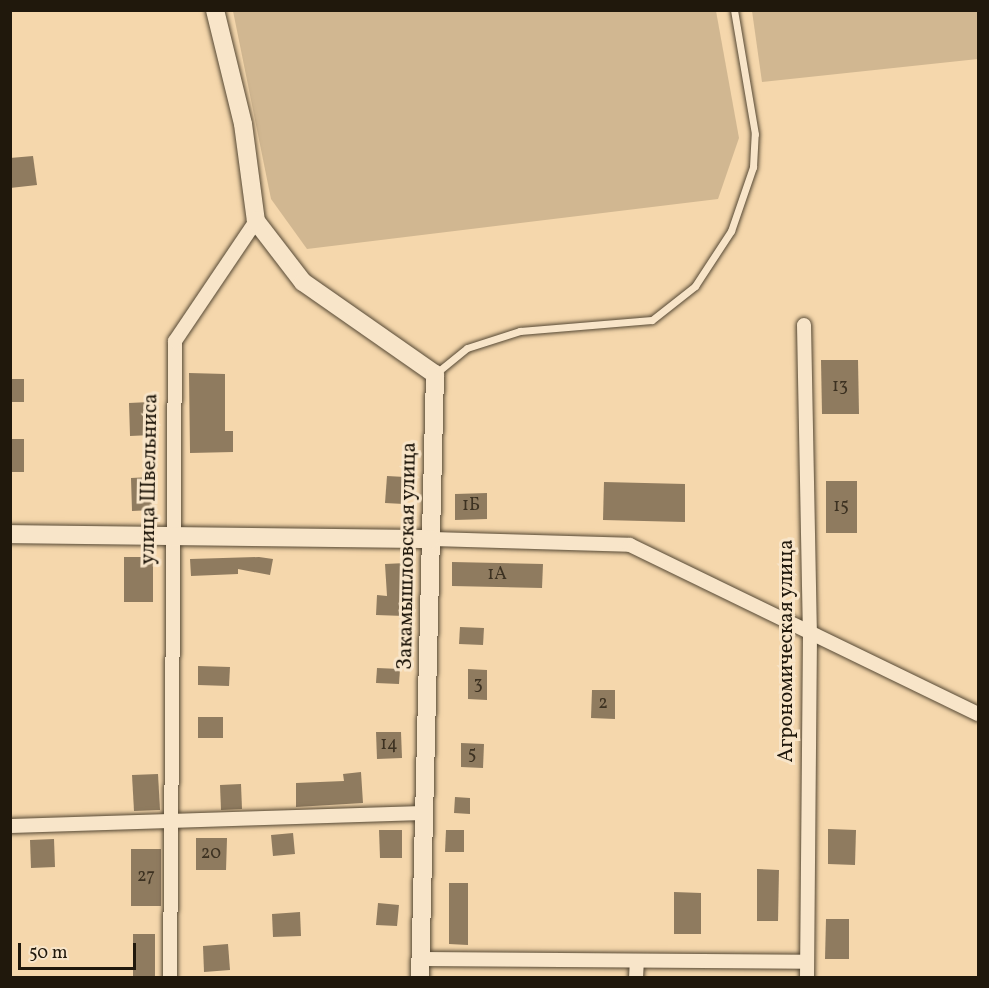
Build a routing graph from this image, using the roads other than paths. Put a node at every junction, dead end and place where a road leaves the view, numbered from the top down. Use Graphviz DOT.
graph roads {
  1 [pos="215,10"];
  2 [pos="734,10"];
  3 [pos="256,221"];
  4 [pos="804,325"];
  5 [pos="435,374"];
  6 [pos="10,534"];
  7 [pos="171,539"];
  8 [pos="431,539"];
  9 [pos="810,634"];
  10 [pos="978,714"];
  11 [pos="424,813"];
  12 [pos="168,822"];
  13 [pos="10,826"];
  14 [pos="421,959"];
  15 [pos="637,961"];
  16 [pos="807,962"];
  17 [pos="170,978"];
  18 [pos="420,978"];
  19 [pos="636,978"];
  20 [pos="807,978"];
  1 -- 3 [label="street"];
  2 -- 5 [label="lane"];
  3 -- 5 [label="street"];
  3 -- 7 [label="street, улица Швельниса"];
  4 -- 9 [label="street, Агрономическая улица"];
  5 -- 8 [label="street, Закамышловская улица"];
  6 -- 7 [label="street"];
  7 -- 8 [label="street"];
  7 -- 12 [label="street, улица Швельниса"];
  8 -- 9 [label="street"];
  8 -- 11 [label="street, Закамышловская улица"];
  9 -- 10 [label="street"];
  9 -- 16 [label="street, Агрономическая улица"];
  11 -- 12 [label="street"];
  11 -- 14 [label="street, Закамышловская улица"];
  12 -- 13 [label="street"];
  12 -- 17 [label="street, улица Швельниса"];
  14 -- 15 [label="street"];
  14 -- 18 [label="street, Закамышловская улица"];
  15 -- 16 [label="street"];
  15 -- 19 [label="street"];
  16 -- 20 [label="street, Агрономическая улица"];
}
